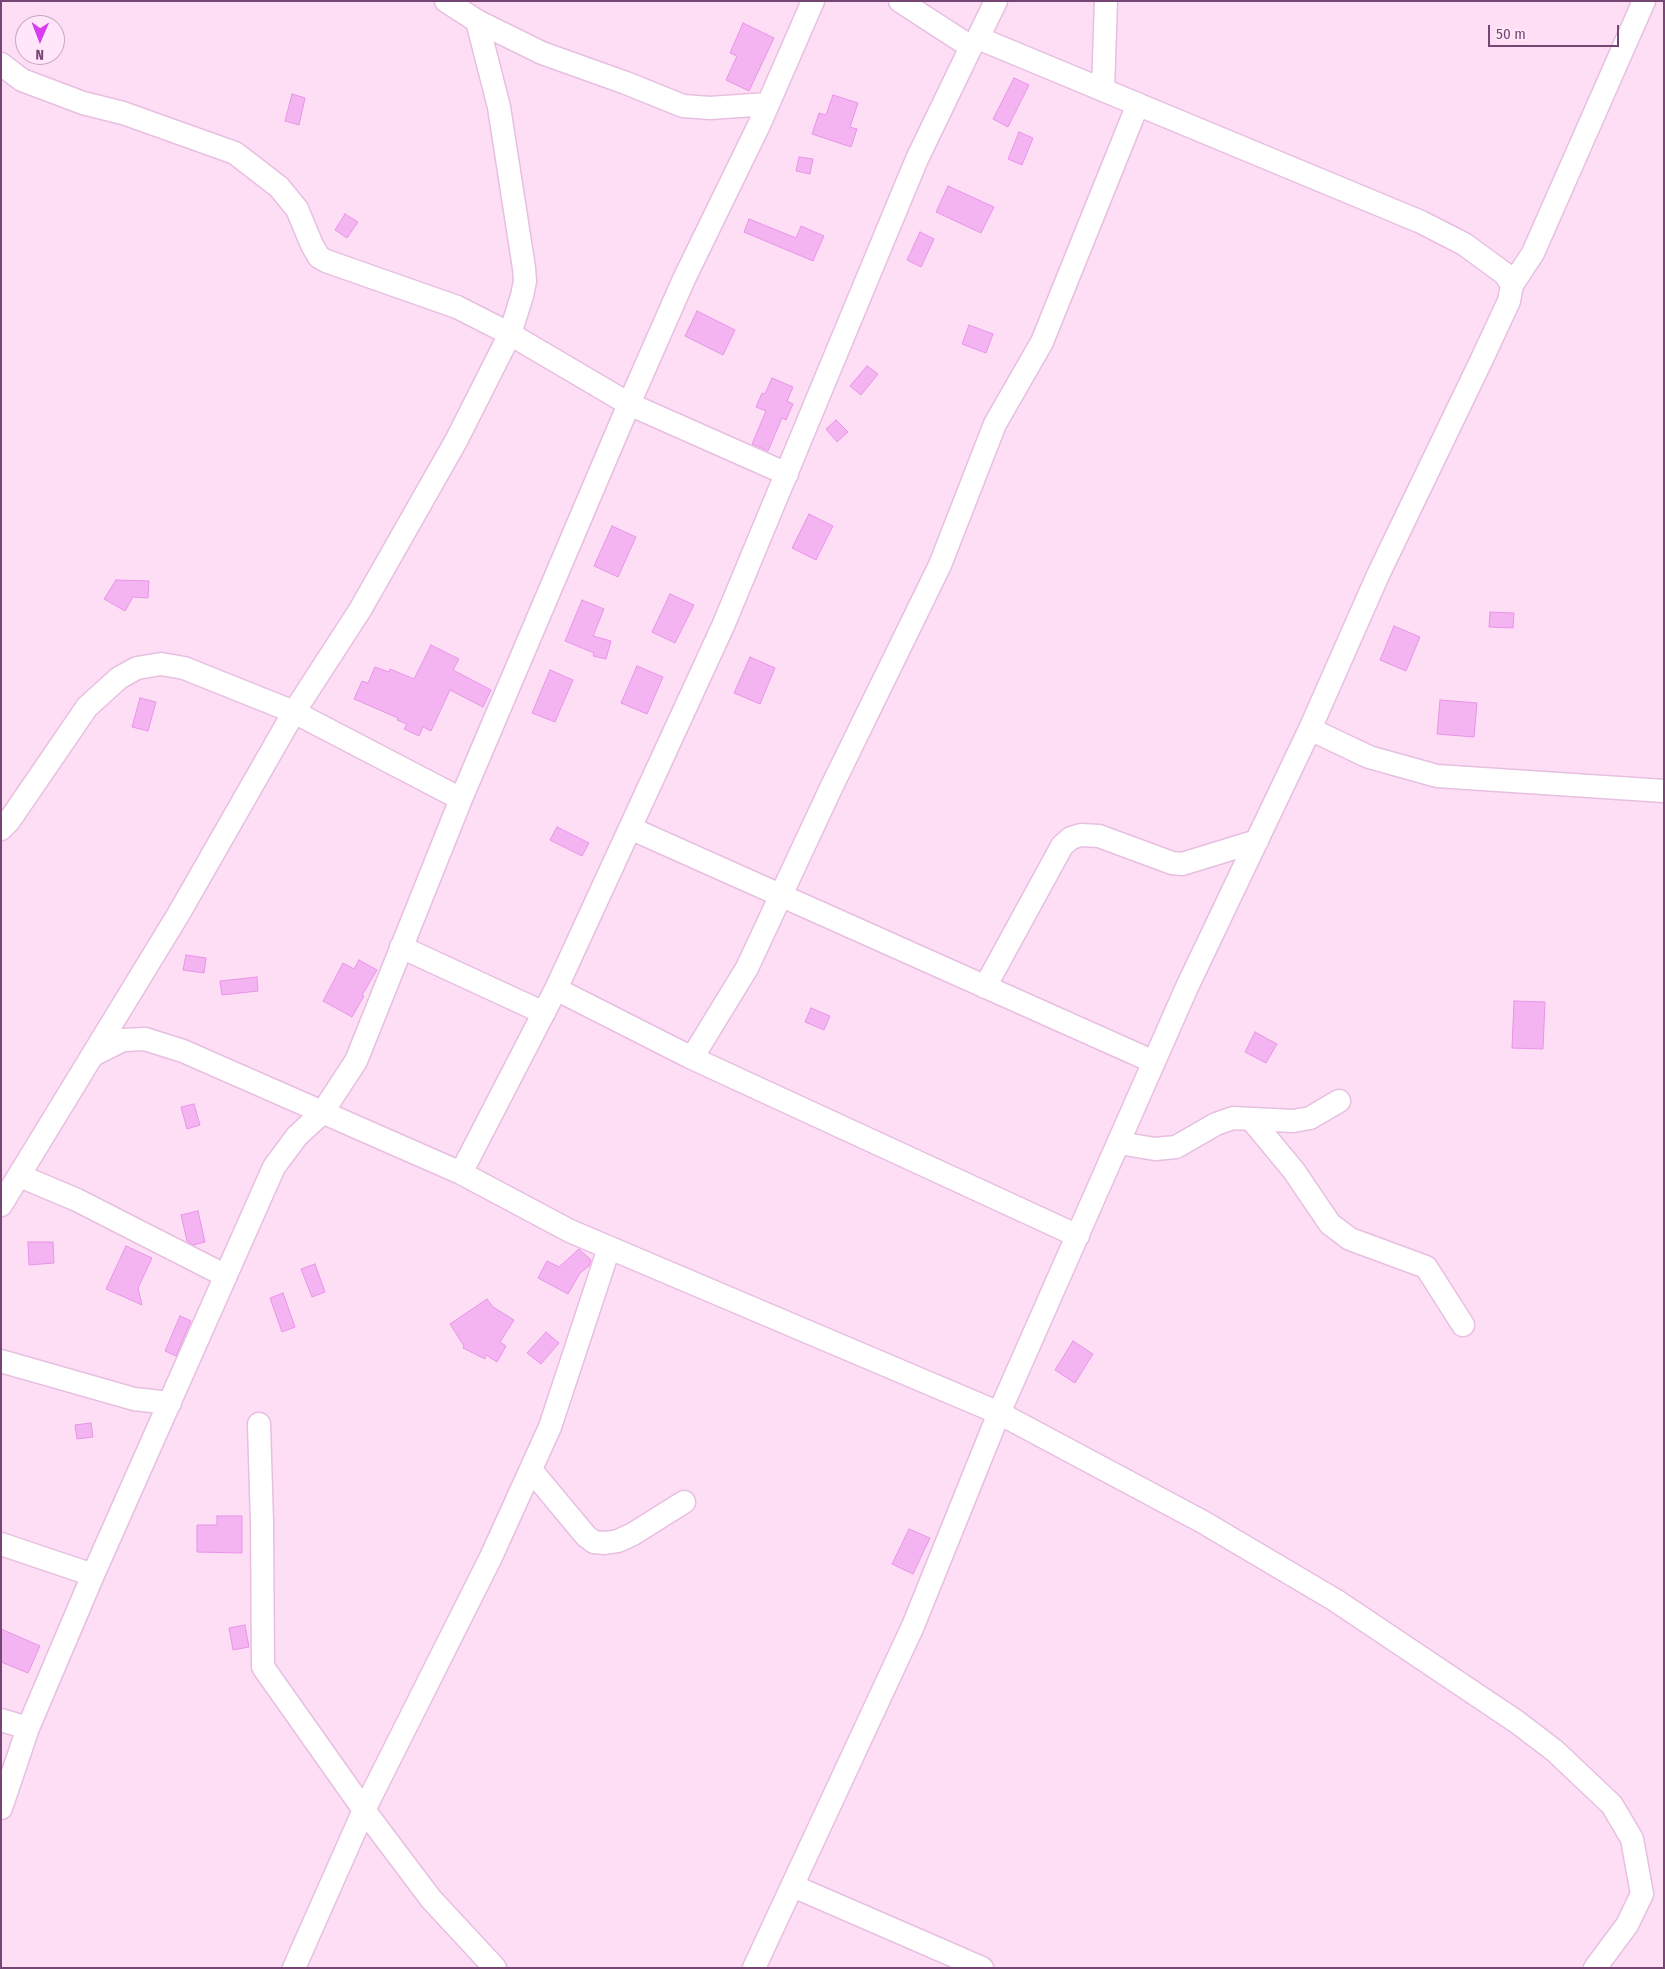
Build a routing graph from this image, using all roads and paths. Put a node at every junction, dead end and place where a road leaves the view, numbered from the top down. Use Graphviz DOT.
graph roads {
  1 [pos="446,1"];
  2 [pos="813,1"];
  3 [pos="900,1"];
  4 [pos="996,1"];
  5 [pos="1106,1"];
  6 [pos="1644,1"];
  7 [pos="476,21"];
  8 [pos="975,42"];
  9 [pos="1,64"];
  10 [pos="1104,90"];
  11 [pos="768,104"];
  12 [pos="1138,104"];
  13 [pos="1512,285"];
  14 [pos="510,334"];
  15 [pos="629,404"];
  16 [pos="787,474"];
  17 [pos="294,712"];
  18 [pos="1310,729"];
  19 [pos="1664,791"];
  20 [pos="461,799"];
  21 [pos="630,828"];
  22 [pos="1,829"];
  23 [pos="1257,841"];
  24 [pos="780,895"];
  25 [pos="401,947"];
  26 [pos="985,986"];
  27 [pos="556,989"];
  28 [pos="544,1013"];
  29 [pos="93,1055"];
  30 [pos="692,1058"];
  31 [pos="1154,1062"];
  32 [pos="1339,1101"];
  33 [pos="322,1113"];
  34 [pos="1252,1119"];
  35 [pos="1119,1142"];
  36 [pos="461,1173"];
  37 [pos="20,1176"];
  38 [pos="1,1205"];
  39 [pos="1078,1236"];
  40 [pos="609,1248"];
  41 [pos="226,1276"];
  42 [pos="1463,1325"];
  43 [pos="1,1361"];
  44 [pos="170,1403"];
  45 [pos="999,1413"];
  46 [pos="260,1424"];
  47 [pos="531,1470"];
  48 [pos="684,1502"];
  49 [pos="1,1544"];
  50 [pos="93,1574"];
  51 [pos="1,1720"];
  52 [pos="28,1728"];
  53 [pos="1,1808"];
  54 [pos="364,1810"];
  55 [pos="793,1886"];
  56 [pos="294,1968"];
  57 [pos="495,1968"];
  58 [pos="754,1968"];
  59 [pos="982,1968"];
  60 [pos="1595,1968"];
  1 -- 7 [label="street"];
  2 -- 11 [label="street"];
  3 -- 8 [label="street"];
  4 -- 8 [label="street"];
  5 -- 10 [label="street"];
  6 -- 13 [label="street"];
  7 -- 11 [label="street"];
  7 -- 14 [label="street"];
  8 -- 10 [label="street"];
  8 -- 16 [label="street"];
  9 -- 14 [label="street"];
  10 -- 12 [label="street"];
  11 -- 15 [label="street"];
  12 -- 13 [label="street"];
  12 -- 24 [label="street"];
  13 -- 18 [label="street"];
  14 -- 15 [label="street"];
  14 -- 17 [label="street"];
  15 -- 16 [label="street"];
  15 -- 20 [label="street"];
  16 -- 21 [label="street"];
  17 -- 20 [label="street"];
  17 -- 22 [label="street"];
  17 -- 29 [label="street"];
  18 -- 19 [label="street"];
  18 -- 23 [label="street"];
  20 -- 25 [label="street"];
  21 -- 24 [label="street"];
  21 -- 27 [label="street"];
  23 -- 26 [label="street"];
  23 -- 31 [label="street"];
  24 -- 26 [label="street"];
  24 -- 30 [label="street"];
  25 -- 28 [label="street"];
  25 -- 33 [label="street"];
  26 -- 31 [label="street"];
  27 -- 28 [label="street"];
  27 -- 30 [label="street"];
  28 -- 36 [label="street"];
  29 -- 33 [label="street"];
  29 -- 37 [label="street"];
  30 -- 39 [label="street"];
  31 -- 35 [label="street"];
  32 -- 34 [label="street"];
  33 -- 36 [label="street"];
  33 -- 41 [label="street"];
  34 -- 35 [label="street"];
  34 -- 42 [label="street"];
  35 -- 39 [label="street"];
  36 -- 40 [label="street"];
  37 -- 38 [label="street"];
  37 -- 41 [label="street"];
  39 -- 45 [label="street"];
  40 -- 45 [label="street"];
  40 -- 47 [label="street"];
  41 -- 44 [label="street"];
  43 -- 44 [label="street"];
  44 -- 50 [label="street"];
  45 -- 55 [label="street"];
  45 -- 60 [label="street"];
  46 -- 54 [label="street"];
  47 -- 48 [label="street"];
  47 -- 54 [label="street"];
  49 -- 50 [label="street"];
  50 -- 52 [label="street"];
  51 -- 52 [label="street"];
  52 -- 53 [label="street"];
  54 -- 56 [label="street"];
  54 -- 57 [label="street"];
  55 -- 58 [label="street"];
  55 -- 59 [label="street"];
}
